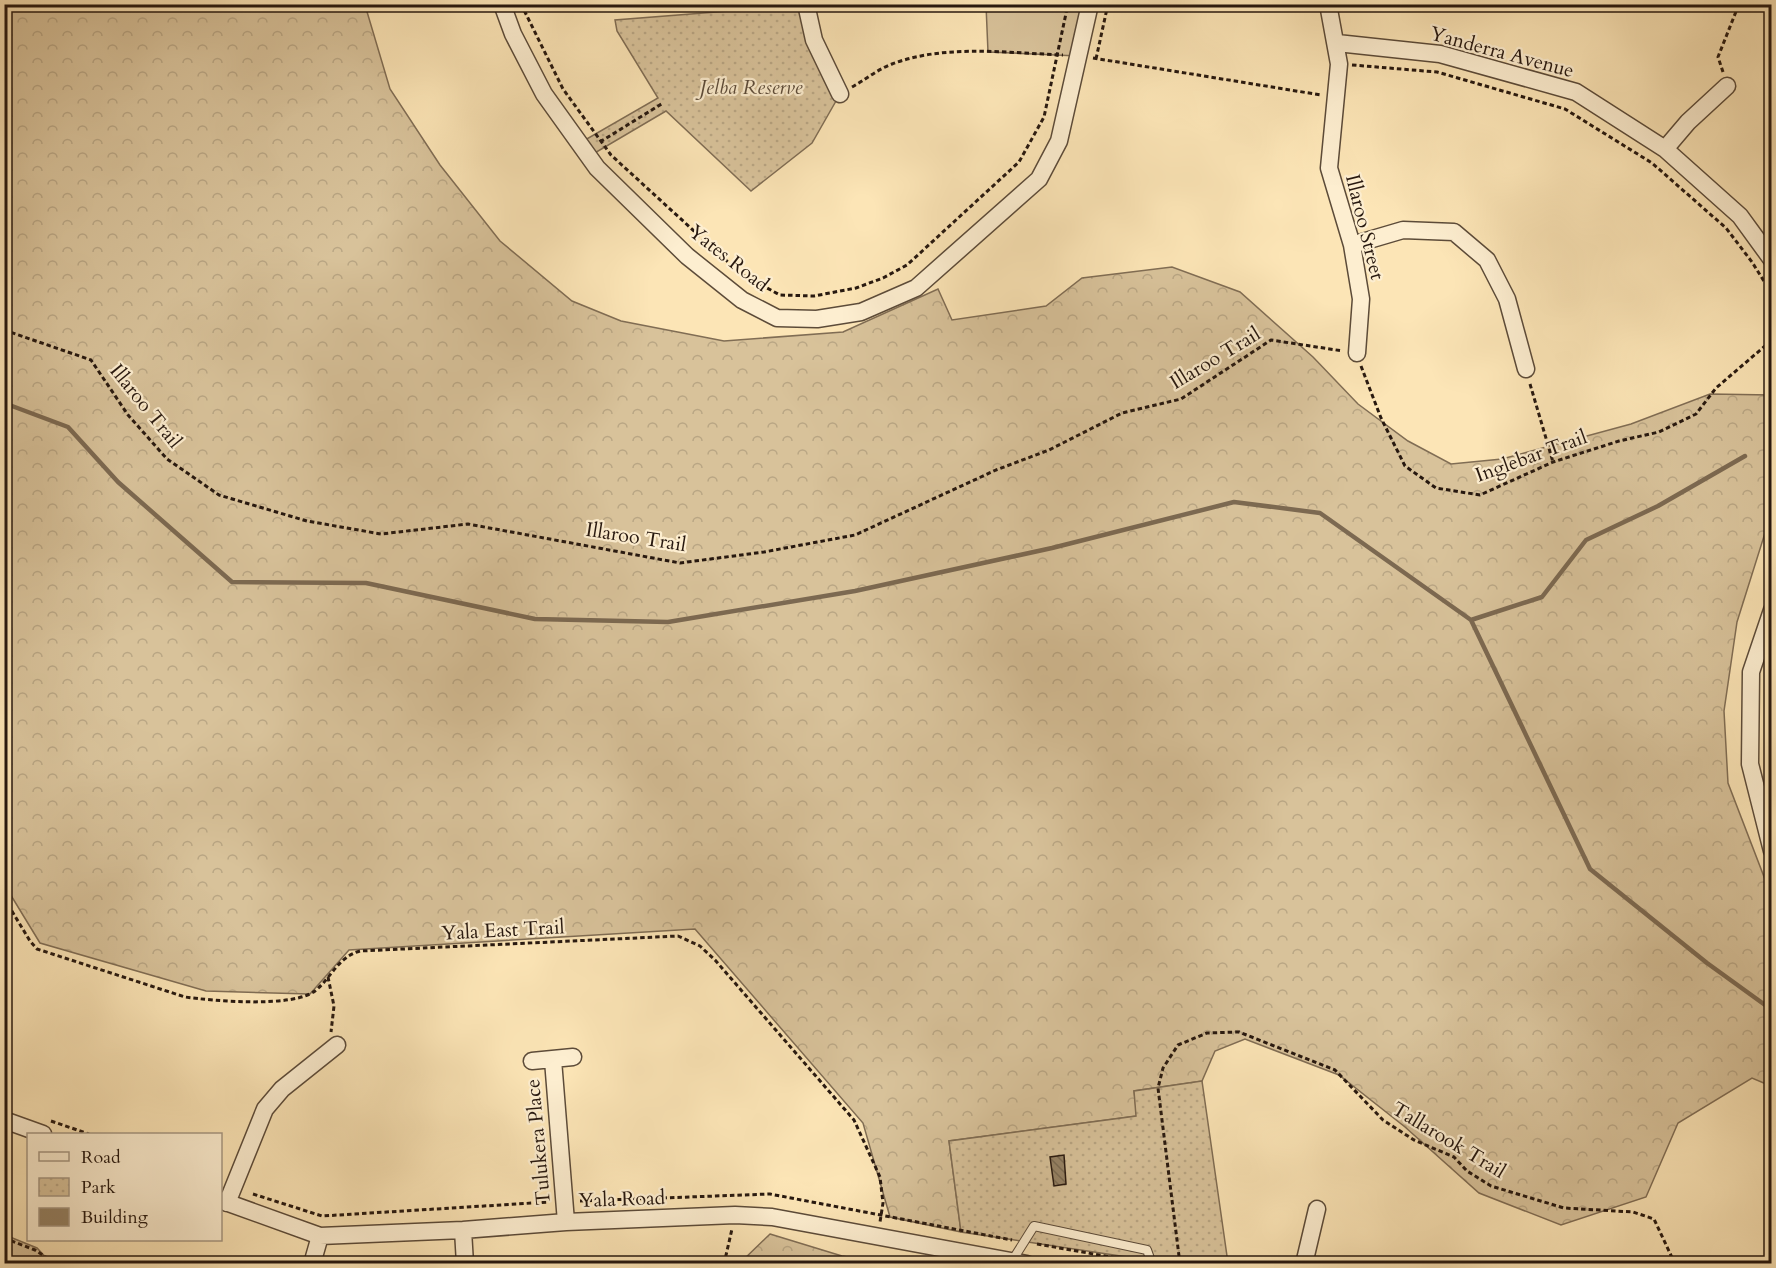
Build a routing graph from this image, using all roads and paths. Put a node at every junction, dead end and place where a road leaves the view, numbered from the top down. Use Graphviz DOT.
graph roads {
  1 [pos="502,4"];
  2 [pos="521,4"];
  3 [pos="806,4"];
  4 [pos="1068,4"];
  5 [pos="1090,4"];
  6 [pos="1108,4"];
  7 [pos="1328,4"];
  8 [pos="1739,4"];
  9 [pos="1337,43"];
  10 [pos="1056,55"];
  11 [pos="1078,56"];
  12 [pos="1096,59"];
  13 [pos="1340,64"];
  14 [pos="1727,86"];
  15 [pos="840,94"];
  16 [pos="1335,97"];
  17 [pos="663,103"];
  18 [pos="599,142"];
  19 [pos="1665,149"];
  20 [pos="583,152"];
  21 [pos="1352,245"];
  22 [pos="1772,260"];
  23 [pos="1772,294"];
  24 [pos="4,330"];
  25 [pos="1772,340"];
  26 [pos="1357,353"];
  27 [pos="1526,369"];
  28 [pos="1554,462"];
  29 [pos="1772,610"];
  30 [pos="1772,851"];
  31 [pos="4,898"];
  32 [pos="328,977"];
  33 [pos="334,1047"];
  34 [pos="573,1058"];
  35 [pos="553,1060"];
  36 [pos="532,1061"];
  37 [pos="4,1120"];
  38 [pos="41,1133"];
  39 [pos="224,1201"];
  40 [pos="1317,1209"];
  41 [pos="735,1215"];
  42 [pos="566,1222"];
  43 [pos="463,1230"];
  44 [pos="321,1236"];
  45 [pos="878,1236"];
  46 [pos="4,1238"];
  47 [pos="1019,1262"];
  48 [pos="56,1263"];
  49 [pos="312,1263"];
  50 [pos="465,1263"];
  51 [pos="724,1263"];
  52 [pos="1152,1263"];
  53 [pos="1180,1263"];
  54 [pos="1304,1263"];
  55 [pos="1675,1263"];
  1 -- 20 [label="street, Yates Road"];
  2 -- 18 [label="path"];
  3 -- 15 [label="street"];
  4 -- 10 [label="path"];
  5 -- 11 [label="street, Yates Road"];
  6 -- 12 [label="path"];
  7 -- 9 [label="street, Illaroo Street"];
  8 -- 14 [label="path"];
  9 -- 13 [label="street, Illaroo Street"];
  9 -- 19 [label="street, Yanderra Avenue"];
  10 -- 11 [label="path"];
  10 -- 15 [label="path"];
  10 -- 18 [label="path"];
  11 -- 12 [label="path"];
  11 -- 20 [label="street, Yates Road"];
  12 -- 16 [label="path"];
  13 -- 16 [label="street, Illaroo Street"];
  13 -- 23 [label="path"];
  14 -- 19 [label="street"];
  16 -- 21 [label="street, Illaroo Street"];
  17 -- 18 [label="path"];
  18 -- 20 [label="path"];
  19 -- 22 [label="street, Yanderra Avenue"];
  21 -- 26 [label="street, Illaroo Street"];
  21 -- 27 [label="street"];
  24 -- 26 [label="path, Illaroo Trail"];
  25 -- 28 [label="path, Inglebar Trail"];
  26 -- 28 [label="path, Inglebar Trail"];
  27 -- 28 [label="path"];
  29 -- 30 [label="street"];
  31 -- 32 [label="path, Yala East Trail"];
  32 -- 33 [label="path"];
  32 -- 45 [label="path, Yala East Trail"];
  33 -- 39 [label="street"];
  34 -- 35 [label="street"];
  35 -- 36 [label="street"];
  35 -- 42 [label="street, Tulukera Place"];
  37 -- 38 [label="street"];
  39 -- 44 [label="street, Yala Road"];
  40 -- 54 [label="street"];
  41 -- 42 [label="street, Yala Road"];
  41 -- 45 [label="street, Yala Road"];
  41 -- 51 [label="path"];
  42 -- 43 [label="street, Yala Road"];
  43 -- 44 [label="street, Yala Road"];
  43 -- 50 [label="street"];
  44 -- 49 [label="street"];
  45 -- 47 [label="street, Yala Road"];
  46 -- 48 [label="path"];
  47 -- 52 [label="lane"];
  53 -- 55 [label="path, Tallarook Trail"];
}
